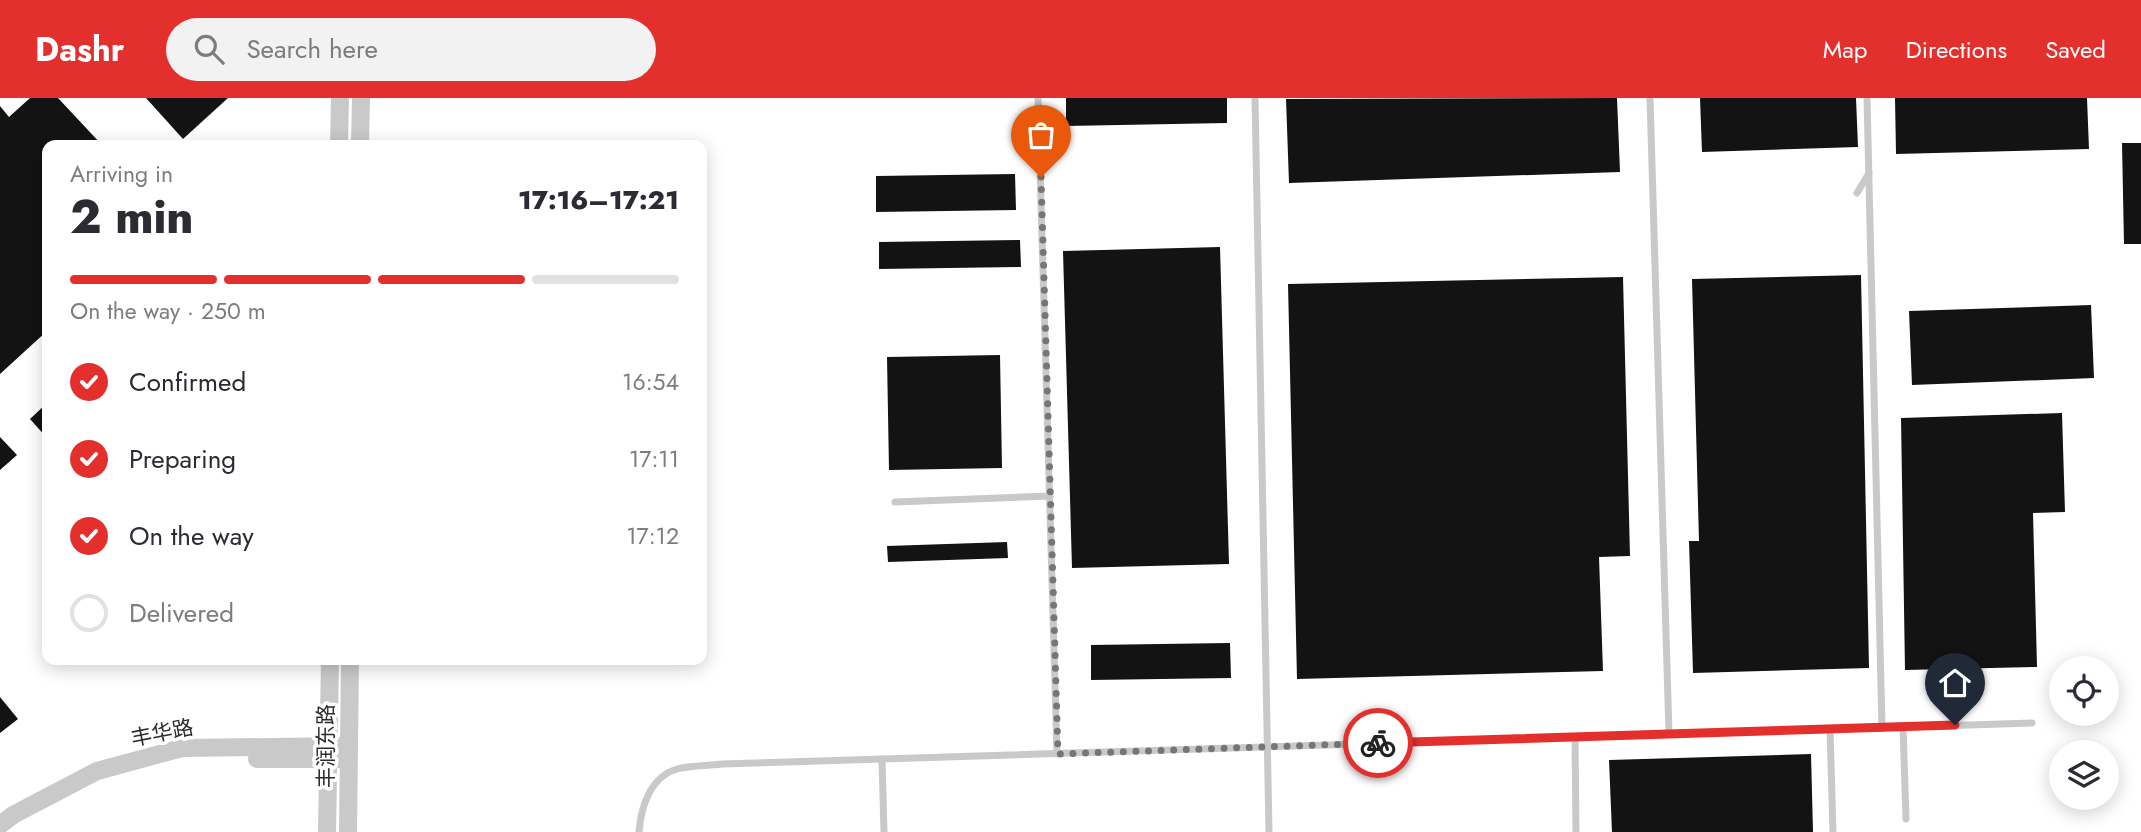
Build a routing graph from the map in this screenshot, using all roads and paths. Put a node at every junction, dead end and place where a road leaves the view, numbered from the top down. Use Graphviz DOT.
graph roads {
  1 [pos="340,98"];
  2 [pos="361,98"];
  3 [pos="1038,98"];
  4 [pos="1255,98"];
  5 [pos="1650,98"];
  6 [pos="1867,98"];
  7 [pos="339,140"];
  8 [pos="360,140"];
  9 [pos="1869,173"];
  10 [pos="1857,193"];
  11 [pos="1050,496"];
  12 [pos="895,502"];
  13 [pos="330,665"];
  14 [pos="350,665"];
  15 [pos="2032,723"];
  16 [pos="1903,727"];
  17 [pos="1882,728"];
  18 [pos="1830,729"];
  19 [pos="1669,734"];
  20 [pos="1575,737"];
  21 [pos="1267,747"];
  22 [pos="328,752"];
  23 [pos="348,752"];
  24 [pos="1058,754"];
  25 [pos="882,759"];
  26 [pos="1906,819"];
  27 [pos="0,825"];
  28 [pos="8,832"];
  29 [pos="327,832"];
  30 [pos="348,832"];
  31 [pos="639,832"];
  32 [pos="884,832"];
  33 [pos="1269,832"];
  34 [pos="1576,832"];
  35 [pos="1833,832"];
  1 -- 7 [label="street"];
  2 -- 8 [label="street"];
  3 -- 11 [label="lane"];
  4 -- 21 [label="lane"];
  5 -- 19 [label="lane"];
  6 -- 9 [label="lane"];
  9 -- 10 [label="lane"];
  9 -- 17 [label="lane"];
  11 -- 12 [label="lane"];
  11 -- 24 [label="lane"];
  13 -- 22 [label="street, 丰润东路"];
  14 -- 23 [label="street, 丰润东路"];
  15 -- 16 [label="lane"];
  16 -- 17 [label="lane"];
  16 -- 26 [label="lane"];
  17 -- 18 [label="lane"];
  18 -- 19 [label="lane"];
  18 -- 35 [label="lane"];
  19 -- 20 [label="lane"];
  20 -- 21 [label="lane"];
  20 -- 34 [label="lane"];
  21 -- 24 [label="lane"];
  21 -- 33 [label="lane"];
  22 -- 23 [label="street, 丰华路"];
  22 -- 27 [label="street, 丰华路"];
  22 -- 28 [label="street, 丰华路"];
  22 -- 29 [label="street, 丰润东路"];
  23 -- 30 [label="street, 丰润东路"];
  24 -- 25 [label="lane"];
  25 -- 31 [label="lane"];
  25 -- 32 [label="lane"];
}
